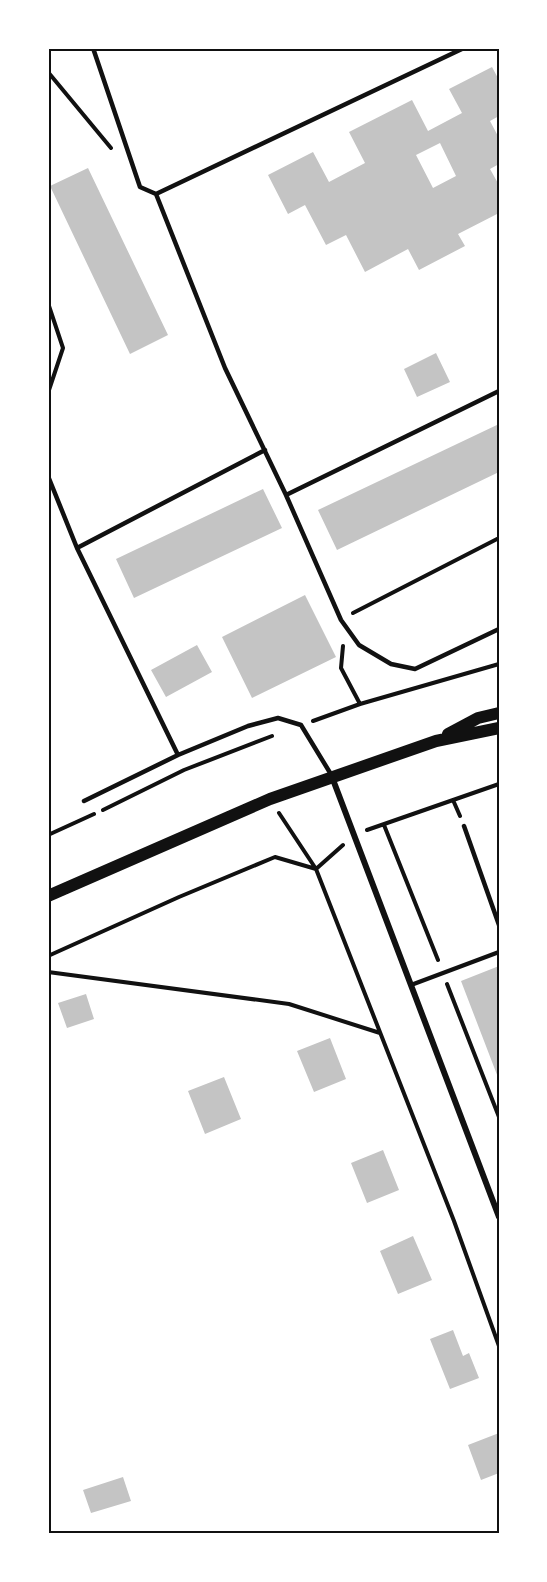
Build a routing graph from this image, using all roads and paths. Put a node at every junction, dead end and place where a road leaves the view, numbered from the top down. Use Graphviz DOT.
graph roads {
  1 [pos="93,48"];
  2 [pos="464,48"];
  3 [pos="48,72"];
  4 [pos="114,153"];
  5 [pos="156,194"];
  6 [pos="48,303"];
  7 [pos="499,391"];
  8 [pos="48,393"];
  9 [pos="265,450"];
  10 [pos="48,476"];
  11 [pos="286,495"];
  12 [pos="499,538"];
  13 [pos="76,548"];
  14 [pos="341,620"];
  15 [pos="499,629"];
  16 [pos="499,664"];
  17 [pos="360,704"];
  18 [pos="499,713"];
  19 [pos="499,728"];
  20 [pos="436,741"];
  21 [pos="178,755"];
  22 [pos="332,776"];
  23 [pos="499,784"];
  24 [pos="270,799"];
  25 [pos="84,801"];
  26 [pos="464,826"];
  27 [pos="354,835"];
  28 [pos="316,869"];
  29 [pos="48,896"];
  30 [pos="499,925"];
  31 [pos="499,952"];
  32 [pos="48,956"];
  33 [pos="48,972"];
  34 [pos="411,985"];
  35 [pos="381,1033"];
  36 [pos="499,1217"];
  37 [pos="499,1346"];
  1 -- 5 [label="lane"];
  2 -- 5 [label="lane"];
  3 -- 4 [label="path"];
  5 -- 9 [label="lane"];
  6 -- 8 [label="path"];
  7 -- 11 [label="lane"];
  9 -- 11 [label="lane"];
  9 -- 13 [label="lane"];
  10 -- 13 [label="lane"];
  11 -- 14 [label="lane"];
  12 -- 14 [label="path"];
  13 -- 21 [label="lane"];
  14 -- 15 [label="lane"];
  16 -- 17 [label="path"];
  18 -- 20 [label="main road"];
  19 -- 20 [label="main road"];
  20 -- 22 [label="main road"];
  21 -- 22 [label="lane"];
  21 -- 25 [label="lane"];
  22 -- 24 [label="main road"];
  22 -- 27 [label="street"];
  23 -- 27 [label="path"];
  24 -- 28 [label="path"];
  24 -- 29 [label="main road"];
  26 -- 30 [label="lane"];
  27 -- 28 [label="path"];
  27 -- 34 [label="street"];
  28 -- 32 [label="path"];
  28 -- 35 [label="path"];
  31 -- 34 [label="lane"];
  33 -- 35 [label="path"];
  34 -- 36 [label="street"];
  35 -- 37 [label="path"];
}
